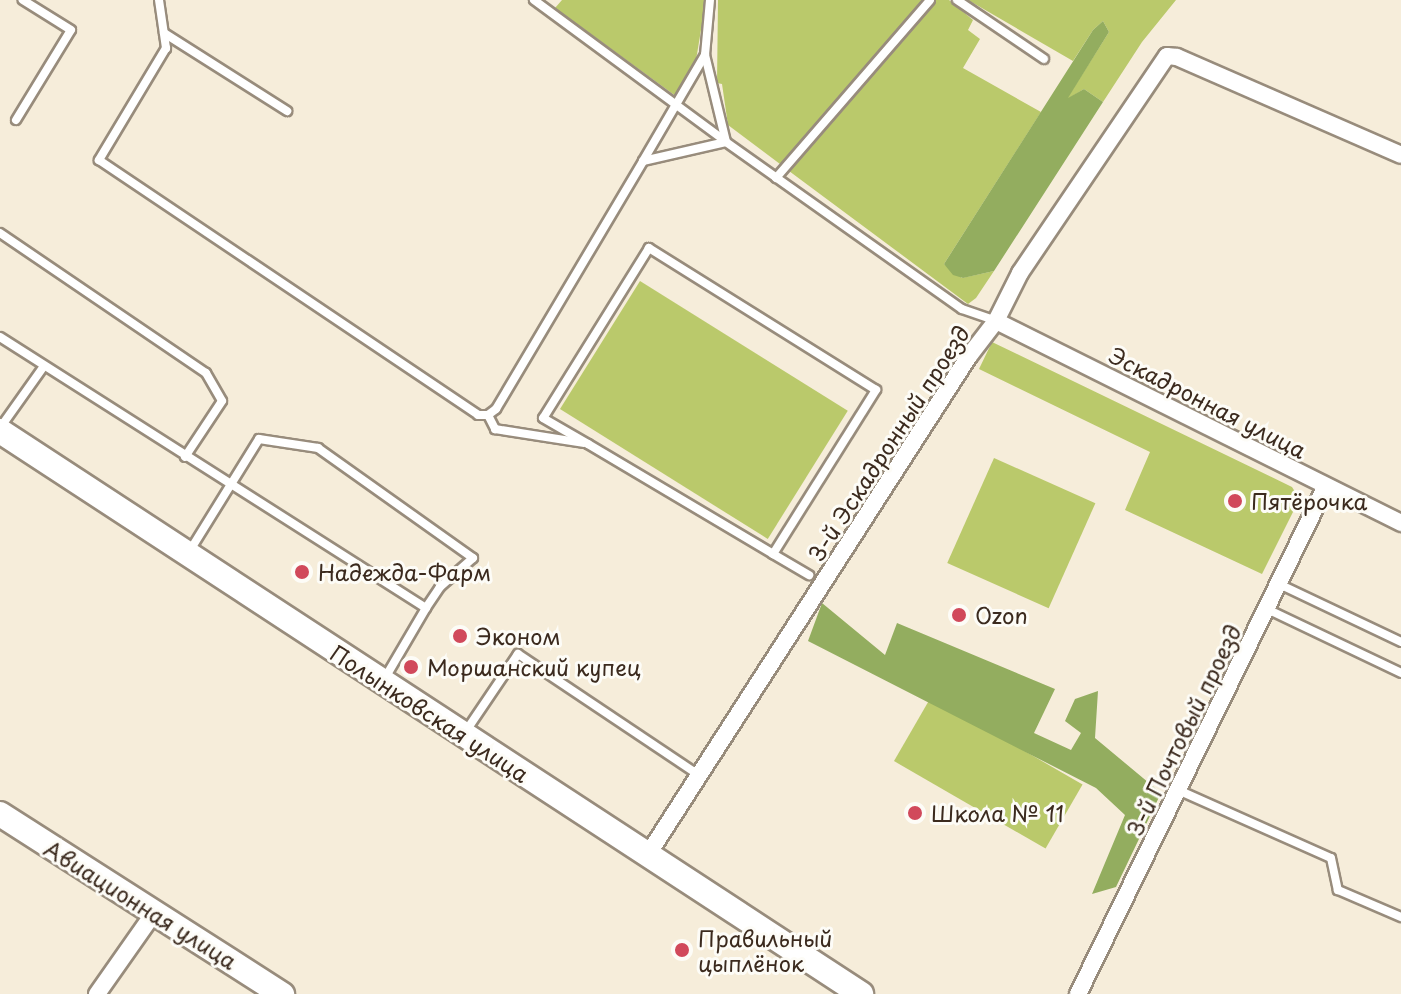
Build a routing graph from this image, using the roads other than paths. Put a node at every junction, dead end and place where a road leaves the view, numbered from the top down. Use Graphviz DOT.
graph roads {
  1 [pos="23,0"];
  2 [pos="159,0"];
  3 [pos="534,0"];
  4 [pos="710,0"];
  5 [pos="930,0"];
  6 [pos="957,0"];
  7 [pos="164,33"];
  8 [pos="705,55"];
  9 [pos="1044,59"];
  10 [pos="676,105"];
  11 [pos="287,111"];
  12 [pos="16,120"];
  13 [pos="726,142"];
  14 [pos="1401,155"];
  15 [pos="643,161"];
  16 [pos="776,178"];
  17 [pos="0,233"];
  18 [pos="996,321"];
  19 [pos="0,337"];
  20 [pos="44,366"];
  21 [pos="488,415"];
  22 [pos="0,430"];
  23 [pos="588,444"];
  24 [pos="185,457"];
  25 [pos="232,485"];
  26 [pos="1326,486"];
  27 [pos="1401,523"];
  28 [pos="773,554"];
  29 [pos="186,556"];
  30 [pos="809,575"];
  31 [pos="1279,584"];
  32 [pos="426,608"];
  33 [pos="1267,609"];
  34 [pos="1401,642"];
  35 [pos="1401,673"];
  36 [pos="383,682"];
  37 [pos="463,735"];
  38 [pos="699,775"];
  39 [pos="1178,790"];
  40 [pos="0,814"];
  41 [pos="647,856"];
  42 [pos="154,913"];
  43 [pos="1401,917"];
  44 [pos="97,994"];
  45 [pos="282,994"];
  46 [pos="861,994"];
  47 [pos="1078,994"];
  1 -- 12 [label="lane"];
  2 -- 7 [label="lane"];
  3 -- 10 [label="lane"];
  4 -- 8 [label="lane"];
  5 -- 16 [label="lane"];
  6 -- 9 [label="lane"];
  7 -- 11 [label="lane"];
  7 -- 21 [label="lane"];
  8 -- 10 [label="lane"];
  8 -- 13 [label="lane"];
  10 -- 13 [label="lane"];
  10 -- 15 [label="lane"];
  13 -- 15 [label="lane"];
  13 -- 16 [label="lane"];
  14 -- 18 [label="street, 3-й Эскадронный проезд"];
  15 -- 21 [label="lane"];
  16 -- 18 [label="lane"];
  17 -- 24 [label="lane"];
  18 -- 26 [label="street, Эскадронная улица"];
  18 -- 38 [label="street, 3-й Эскадронный проезд"];
  19 -- 20 [label="lane"];
  20 -- 22 [label="lane"];
  20 -- 24 [label="lane"];
  21 -- 23 [label="lane"];
  22 -- 29 [label="street, Полынковская улица"];
  23 -- 28 [label="lane"];
  23 -- 28 [label="lane"];
  24 -- 25 [label="lane"];
  25 -- 29 [label="lane"];
  25 -- 32 [label="lane"];
  25 -- 32 [label="lane"];
  26 -- 27 [label="street, Эскадронная улица"];
  26 -- 31 [label="street, 3-й Почтовый проезд"];
  28 -- 30 [label="lane"];
  29 -- 36 [label="street, Полынковская улица"];
  31 -- 33 [label="street, 3-й Почтовый проезд"];
  31 -- 34 [label="lane"];
  32 -- 36 [label="lane"];
  33 -- 35 [label="lane"];
  33 -- 39 [label="street, 3-й Почтовый проезд"];
  36 -- 37 [label="street, Полынковская улица"];
  37 -- 38 [label="lane"];
  37 -- 41 [label="street, Полынковская улица"];
  38 -- 41 [label="street, 3-й Эскадронный проезд"];
  39 -- 43 [label="lane"];
  39 -- 47 [label="street, 3-й Почтовый проезд"];
  40 -- 42 [label="street, Авиационная улица"];
  41 -- 46 [label="street, Полынковская улица"];
  42 -- 44 [label="street"];
  42 -- 45 [label="street, Авиационная улица"];
}
